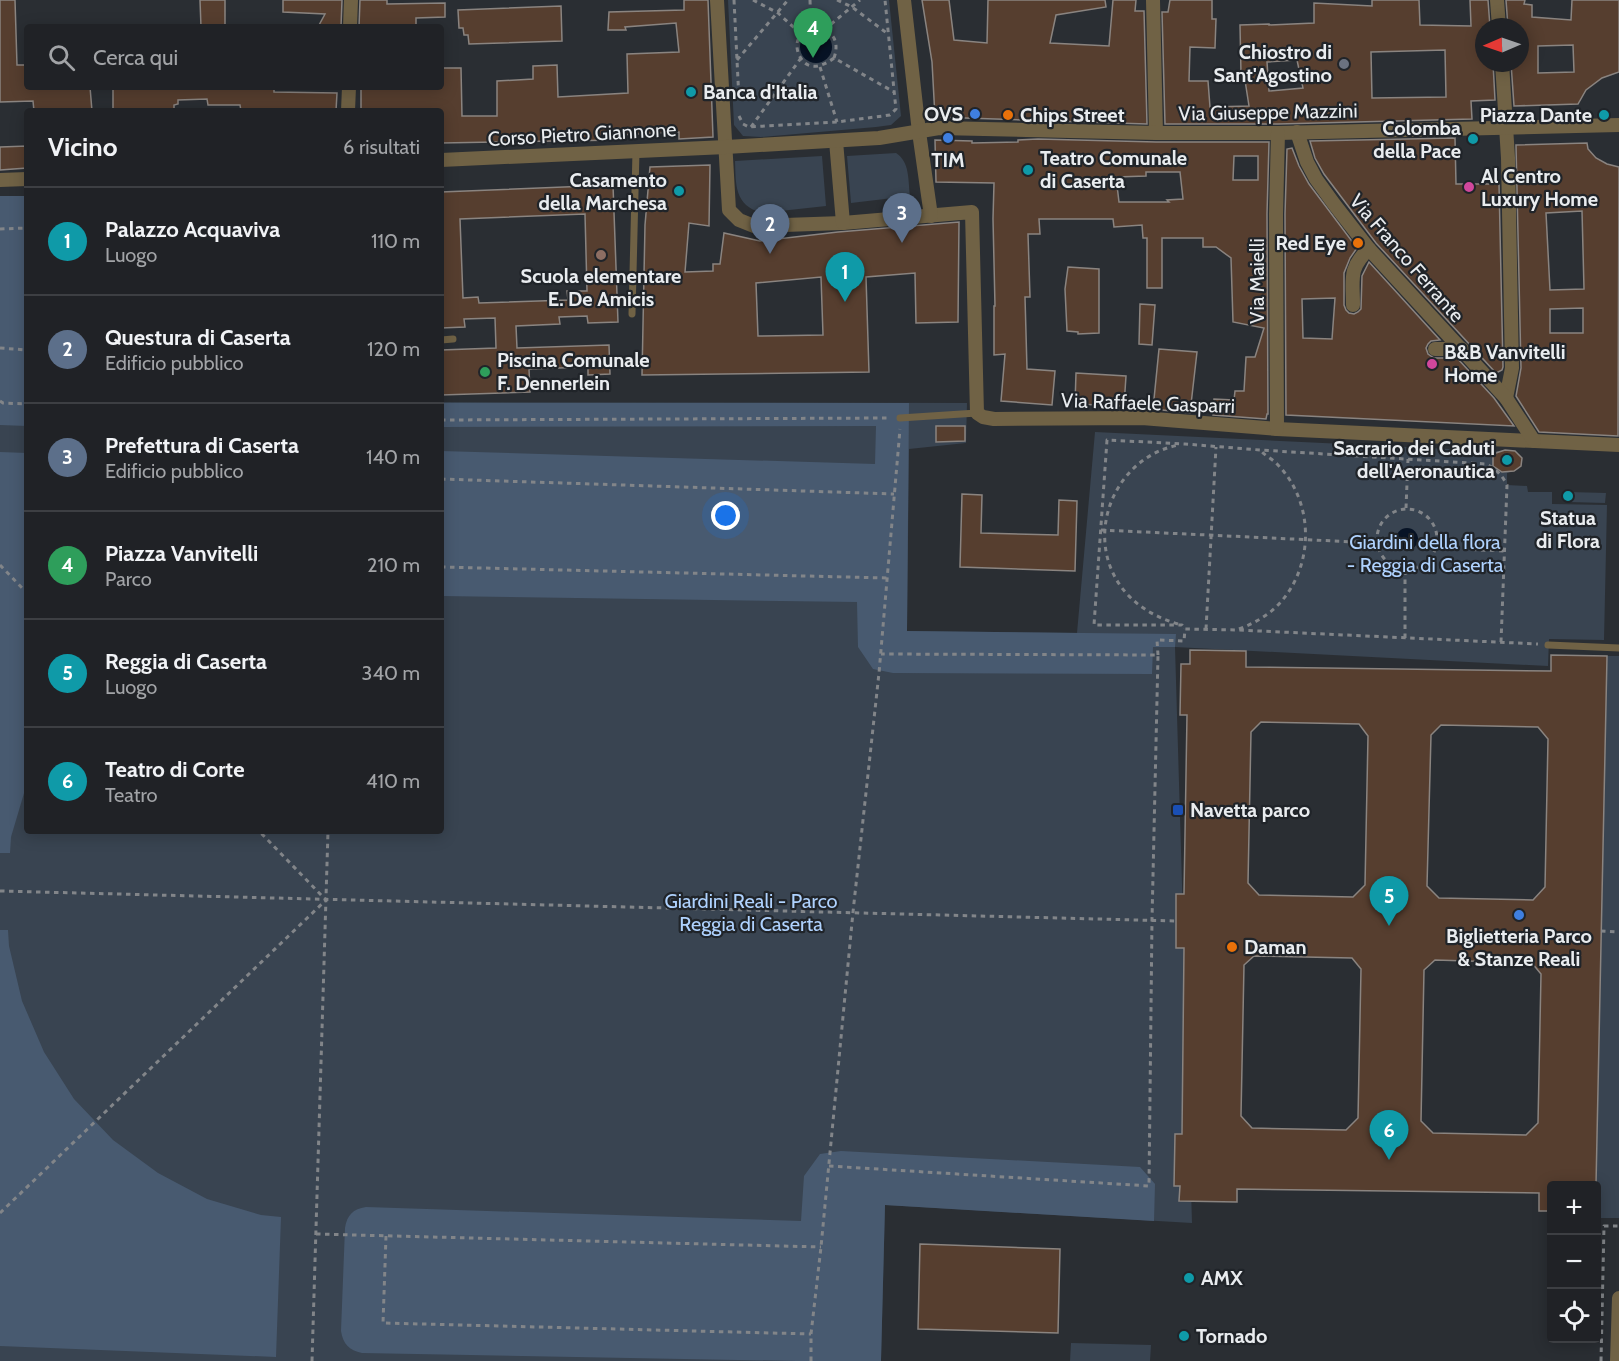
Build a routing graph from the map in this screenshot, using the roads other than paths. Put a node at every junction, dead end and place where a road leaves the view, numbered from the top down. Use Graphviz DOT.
graph roads {
  1 [pos="351,0"];
  2 [pos="717,0"];
  3 [pos="904,0"];
  4 [pos="1153,0"];
  5 [pos="1497,0"];
  6 [pos="1498,18"];
  7 [pos="350,24"];
  8 [pos="1503,72"];
  9 [pos="349,90"];
  10 [pos="348,108"];
  11 [pos="1619,125"];
  12 [pos="918,126"];
  13 [pos="1506,127"];
  14 [pos="1297,132"];
  15 [pos="1156,133"];
  16 [pos="1278,133"];
  17 [pos="836,141"];
  18 [pos="726,147"];
  19 [pos="636,151"];
  20 [pos="444,160"];
  21 [pos="24,179"];
  22 [pos="0,180"];
  23 [pos="931,216"];
  24 [pos="843,223"];
  25 [pos="1369,249"];
  26 [pos="1353,305"];
  27 [pos="632,314"];
  28 [pos="453,339"];
  29 [pos="444,340"];
  30 [pos="1435,349"];
  31 [pos="1462,349"];
  32 [pos="1506,398"];
  33 [pos="977,413"];
  34 [pos="900,418"];
  35 [pos="1277,429"];
  36 [pos="1534,441"];
  37 [pos="1619,445"];
  38 [pos="1548,645"];
  39 [pos="1619,648"];
  40 [pos="1619,1298"];
  41 [pos="1617,1361"];
  1 -- 7 [label="street"];
  2 -- 18 [label="street"];
  3 -- 12 [label="street"];
  4 -- 15 [label="street"];
  5 -- 6 [label="street"];
  8 -- 13 [label="street"];
  9 -- 10 [label="street"];
  11 -- 13 [label="street, Via Giuseppe Mazzini"];
  12 -- 15 [label="street, Via Giuseppe Mazzini"];
  12 -- 17 [label="street, Via Giuseppe Mazzini"];
  12 -- 23 [label="street"];
  13 -- 14 [label="street, Via Giuseppe Mazzini"];
  13 -- 32 [label="street"];
  14 -- 16 [label="street, Via Giuseppe Mazzini"];
  14 -- 25 [label="street, Via Franco Ferrante"];
  15 -- 16 [label="street, Via Giuseppe Mazzini"];
  16 -- 35 [label="street, Via Maielli"];
  17 -- 18 [label="street, Corso Pietro Giannone"];
  17 -- 24 [label="street"];
  18 -- 19 [label="street, Corso Pietro Giannone"];
  18 -- 24 [label="street"];
  19 -- 20 [label="street, Corso Pietro Giannone"];
  19 -- 27 [label="lane"];
  21 -- 22 [label="street"];
  23 -- 24 [label="street"];
  23 -- 33 [label="street"];
  25 -- 26 [label="street"];
  25 -- 31 [label="street, Via Franco Ferrante"];
  28 -- 29 [label="lane"];
  30 -- 31 [label="street"];
  31 -- 32 [label="street, Via Franco Ferrante"];
  32 -- 36 [label="street, Via Franco Ferrante"];
  33 -- 34 [label="lane"];
  33 -- 35 [label="street, Via Raffaele Gasparri"];
  35 -- 36 [label="street, Via Raffaele Gasparri"];
  36 -- 37 [label="street, Via Raffaele Gasparri"];
  38 -- 39 [label="lane"];
  40 -- 41 [label="street"];
}
